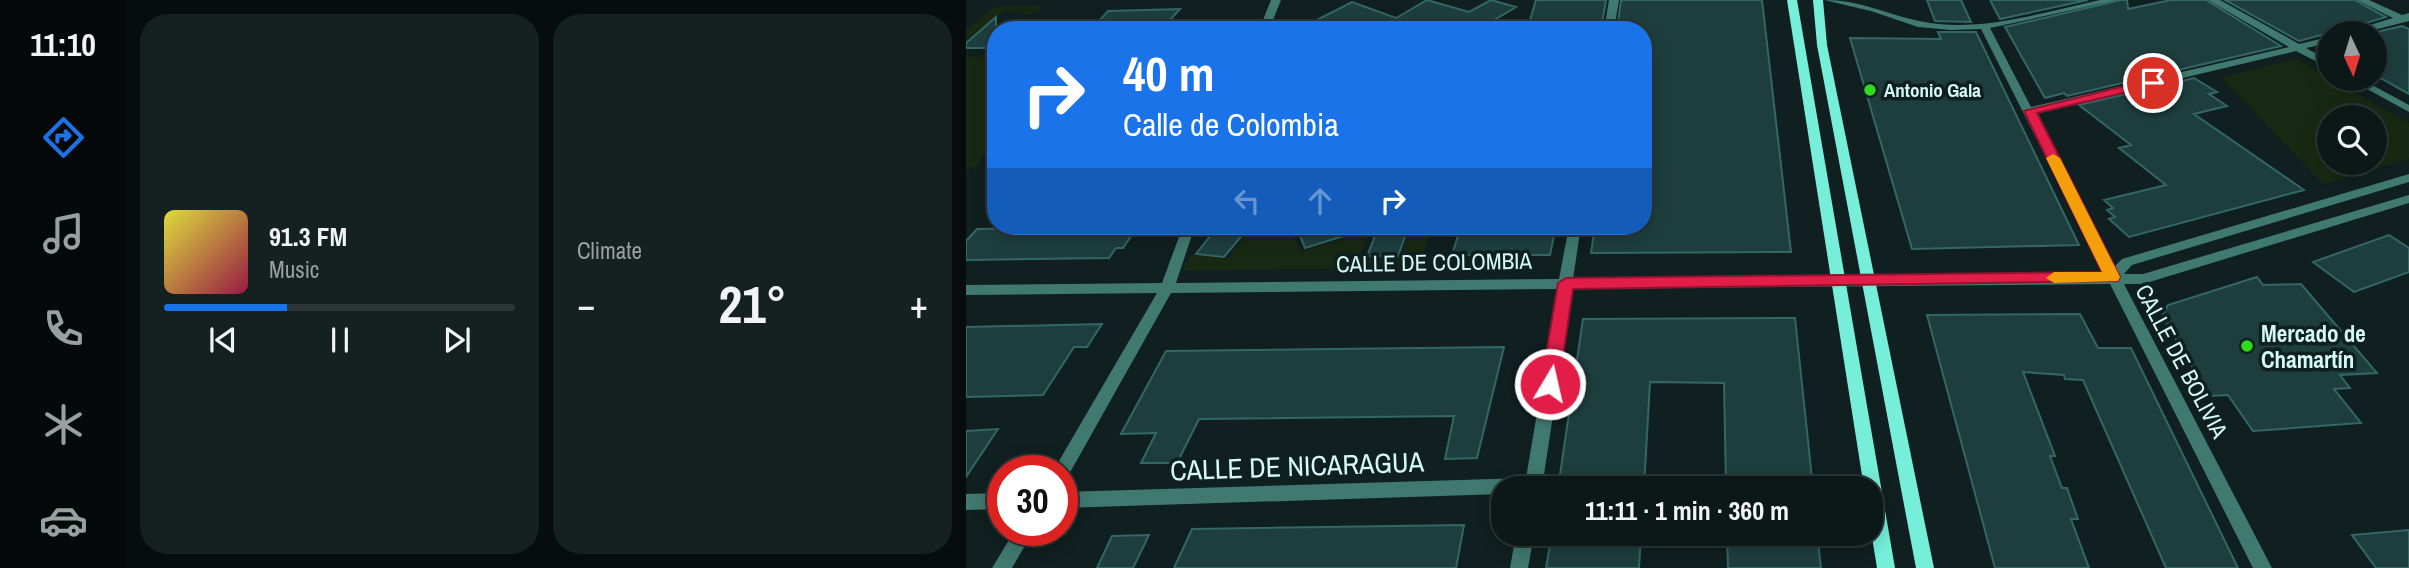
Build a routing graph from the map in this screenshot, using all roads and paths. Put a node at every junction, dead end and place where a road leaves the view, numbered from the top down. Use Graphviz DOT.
graph roads {
  1 [pos="1276,0"];
  2 [pos="1614,0"];
  3 [pos="1792,0"];
  4 [pos="1818,0"];
  5 [pos="1829,0"];
  6 [pos="2113,0"];
  7 [pos="2213,0"];
  8 [pos="2362,0"];
  9 [pos="2407,19"];
  10 [pos="1268,21"];
  11 [pos="1610,21"];
  12 [pos="2387,24"];
  13 [pos="1984,26"];
  14 [pos="2317,44"];
  15 [pos="2300,49"];
  16 [pos="2317,58"];
  17 [pos="2376,91"];
  18 [pos="2409,109"];
  19 [pos="2030,111"];
  20 [pos="2409,178"];
  21 [pos="2409,199"];
  22 [pos="2252,225"];
  23 [pos="1186,235"];
  24 [pos="1574,235"];
  25 [pos="2268,242"];
  26 [pos="2113,277"];
  27 [pos="1839,280"];
  28 [pos="1868,280"];
  29 [pos="1566,283"];
  30 [pos="1167,288"];
  31 [pos="966,290"];
  32 [pos="1071,455"];
  33 [pos="1535,476"];
  34 [pos="1491,488"];
  35 [pos="1078,500"];
  36 [pos="987,501"];
  37 [pos="966,502"];
  38 [pos="1014,546"];
  39 [pos="1523,546"];
  40 [pos="1000,568"];
  41 [pos="1519,568"];
  42 [pos="1886,568"];
  43 [pos="1925,568"];
  44 [pos="2263,568"];
  1 -- 10 [label="street"];
  2 -- 11 [label="street"];
  3 -- 27 [label="main road"];
  4 -- 28 [label="main road"];
  5 -- 13 [label="street"];
  6 -- 13 [label="street"];
  7 -- 15 [label="street"];
  8 -- 9 [label="street"];
  9 -- 12 [label="street"];
  13 -- 19 [label="street, CALLE DE BOLIVIA"];
  14 -- 15 [label="street"];
  15 -- 16 [label="street"];
  15 -- 19 [label="street"];
  17 -- 18 [label="street"];
  19 -- 26 [label="street, CALLE DE BOLIVIA"];
  20 -- 22 [label="street"];
  21 -- 25 [label="street, CALLE DE COLOMBIA"];
  22 -- 25 [label="street"];
  22 -- 26 [label="street"];
  23 -- 30 [label="street"];
  24 -- 29 [label="street"];
  25 -- 26 [label="street, CALLE DE COLOMBIA"];
  26 -- 28 [label="street, CALLE DE COLOMBIA"];
  26 -- 44 [label="street, CALLE DE BOLIVIA"];
  27 -- 28 [label="street, CALLE DE COLOMBIA"];
  27 -- 29 [label="street, CALLE DE COLOMBIA"];
  27 -- 42 [label="main road"];
  28 -- 43 [label="main road"];
  29 -- 30 [label="street, CALLE DE COLOMBIA"];
  29 -- 33 [label="street"];
  30 -- 31 [label="street, CALLE DE COLOMBIA"];
  30 -- 32 [label="street"];
  34 -- 35 [label="street, CALLE DE NICARAGUA"];
  36 -- 37 [label="street"];
  38 -- 40 [label="street"];
  39 -- 41 [label="street"];
}
